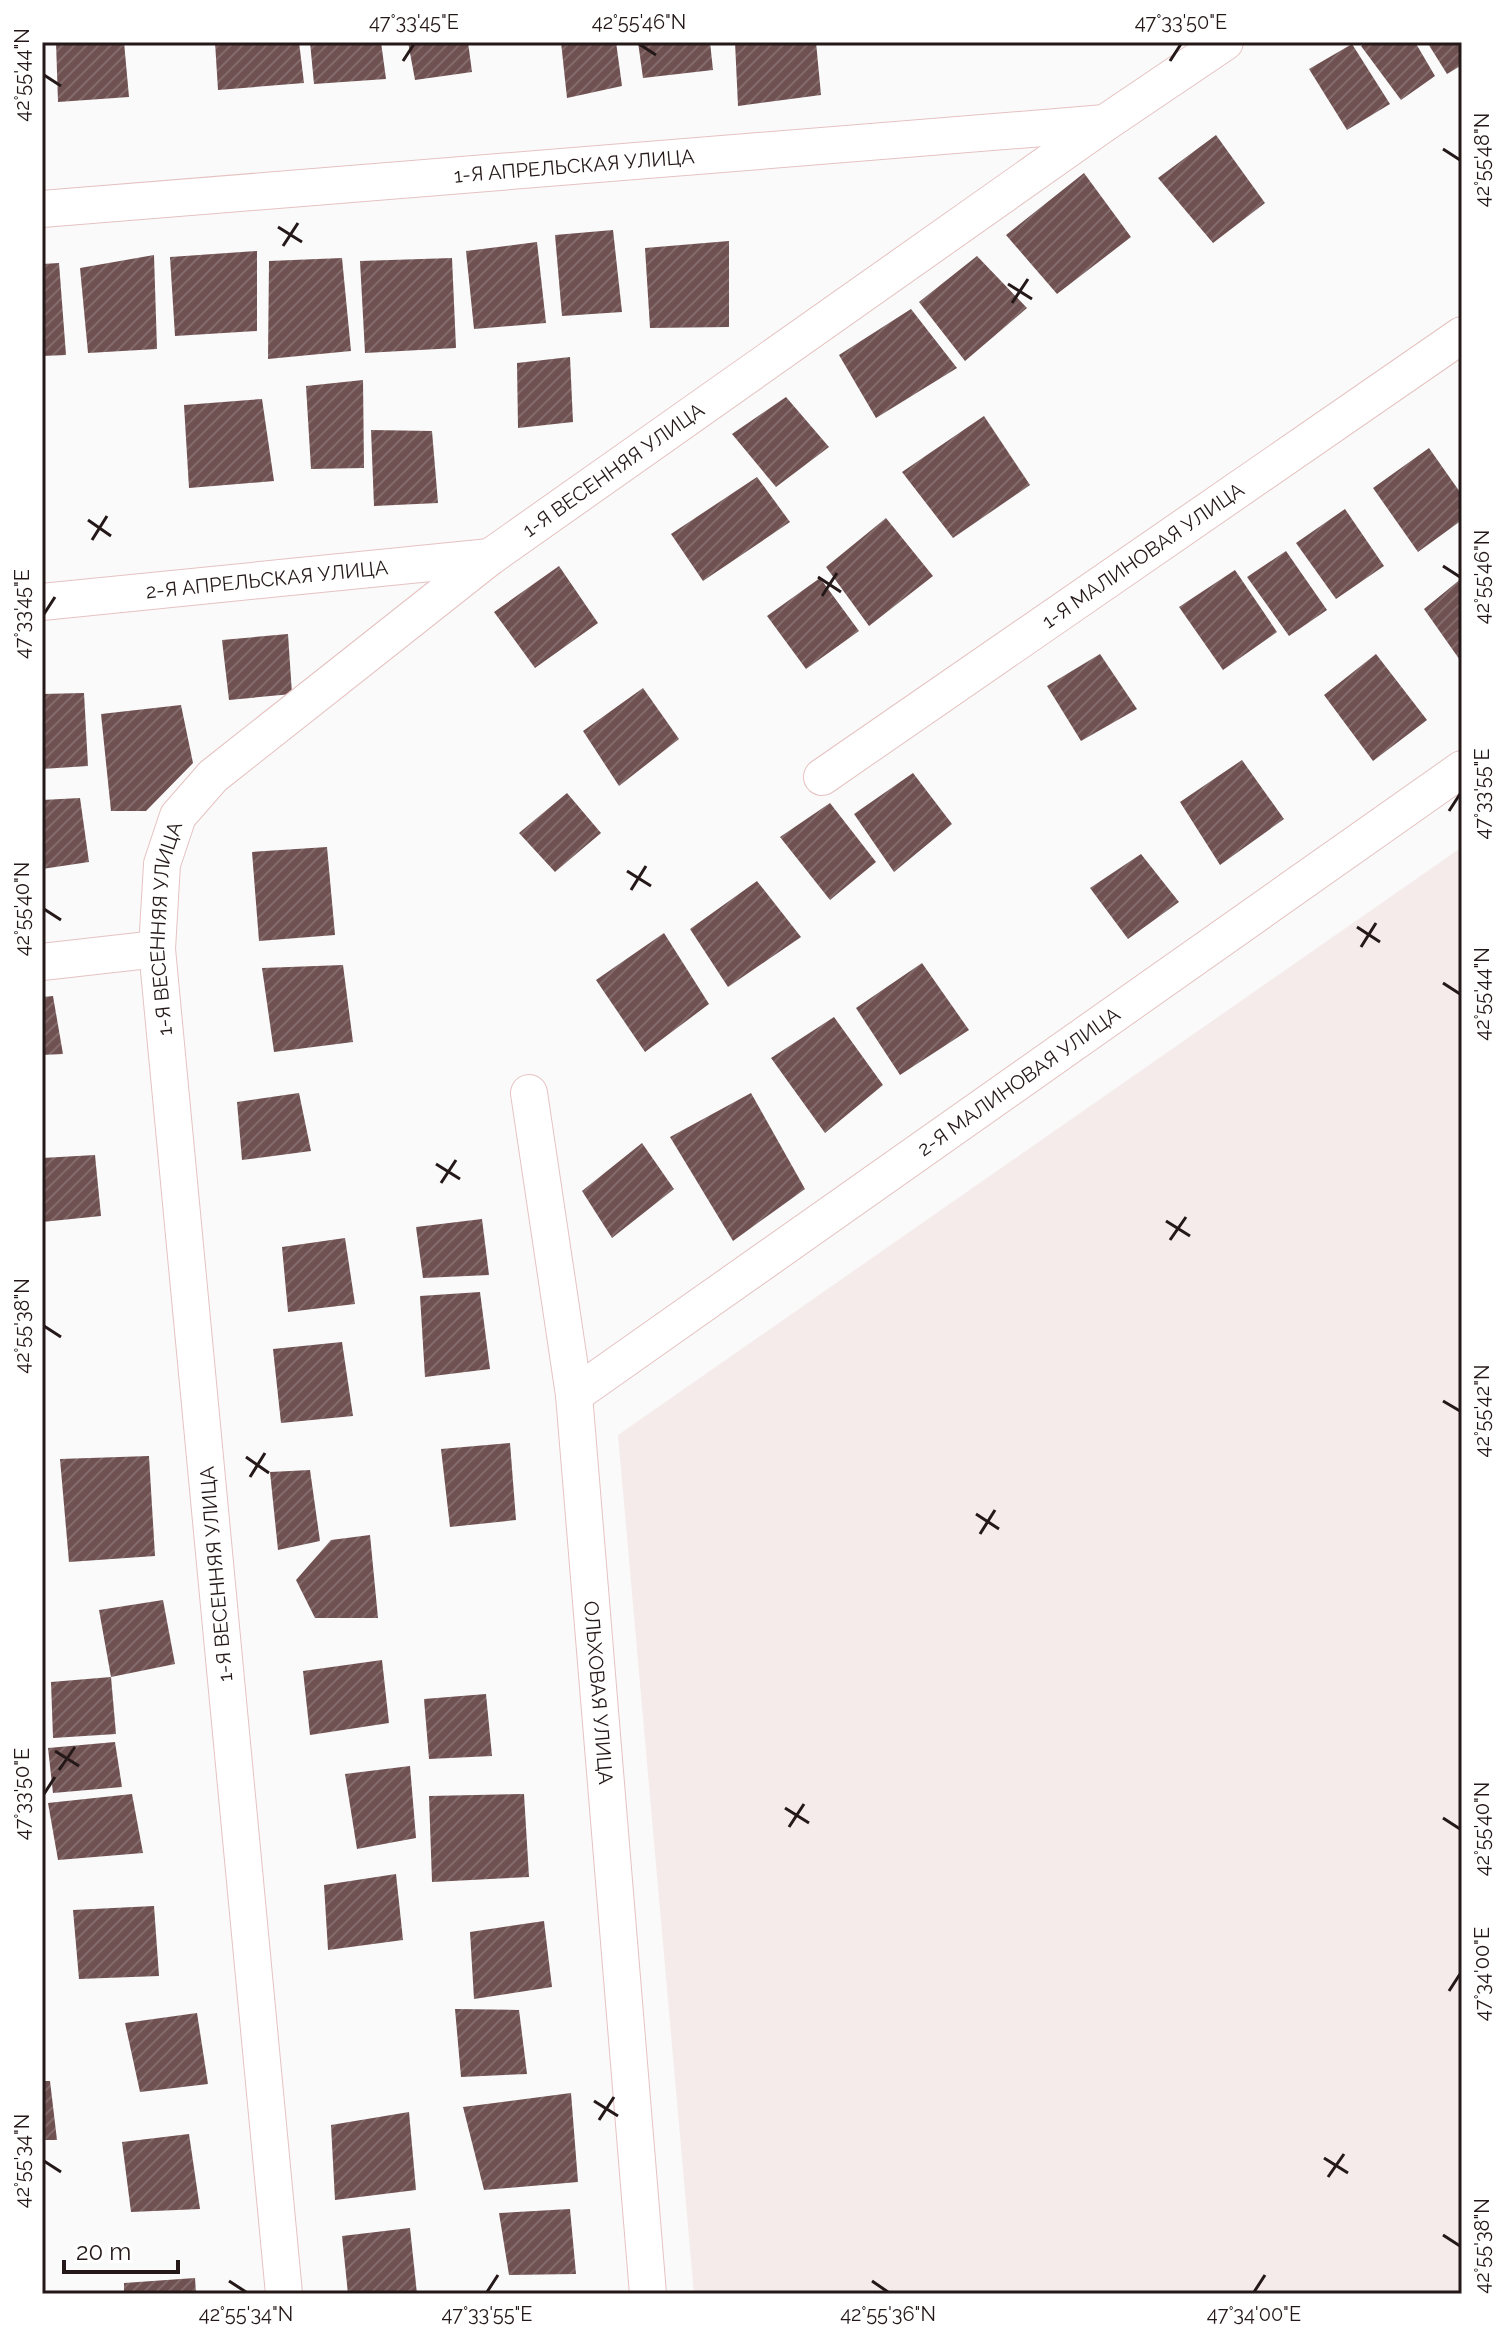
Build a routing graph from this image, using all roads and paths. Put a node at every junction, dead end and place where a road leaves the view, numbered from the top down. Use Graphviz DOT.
graph roads {
  1 [pos="1225,42"];
  2 [pos="1105,123"];
  3 [pos="42,209"];
  4 [pos="1462,335"];
  5 [pos="490,557"];
  6 [pos="42,602"];
  7 [pos="1462,769"];
  8 [pos="822,777"];
  9 [pos="157,949"];
  10 [pos="42,962"];
  11 [pos="529,1093"];
  12 [pos="574,1395"];
  13 [pos="284,2294"];
  14 [pos="648,2294"];
  1 -- 2 [label="street, 1-Я ВЕСЕННЯЯ УЛИЦА"];
  2 -- 3 [label="street, 1-Я АПРЕЛЬСКАЯ УЛИЦА"];
  2 -- 5 [label="street, 1-Я ВЕСЕННЯЯ УЛИЦА"];
  4 -- 8 [label="street, 1-Я МАЛИНОВАЯ УЛИЦА"];
  5 -- 6 [label="street, 2-Я АПРЕЛЬСКАЯ УЛИЦА"];
  5 -- 9 [label="street, 1-Я ВЕСЕННЯЯ УЛИЦА"];
  7 -- 12 [label="street, 2-Я МАЛИНОВАЯ УЛИЦА"];
  9 -- 10 [label="street"];
  9 -- 13 [label="street, 1-Я ВЕСЕННЯЯ УЛИЦА"];
  11 -- 12 [label="street, ОЛЬХОВАЯ УЛИЦА"];
  12 -- 14 [label="street, ОЛЬХОВАЯ УЛИЦА"];
}
